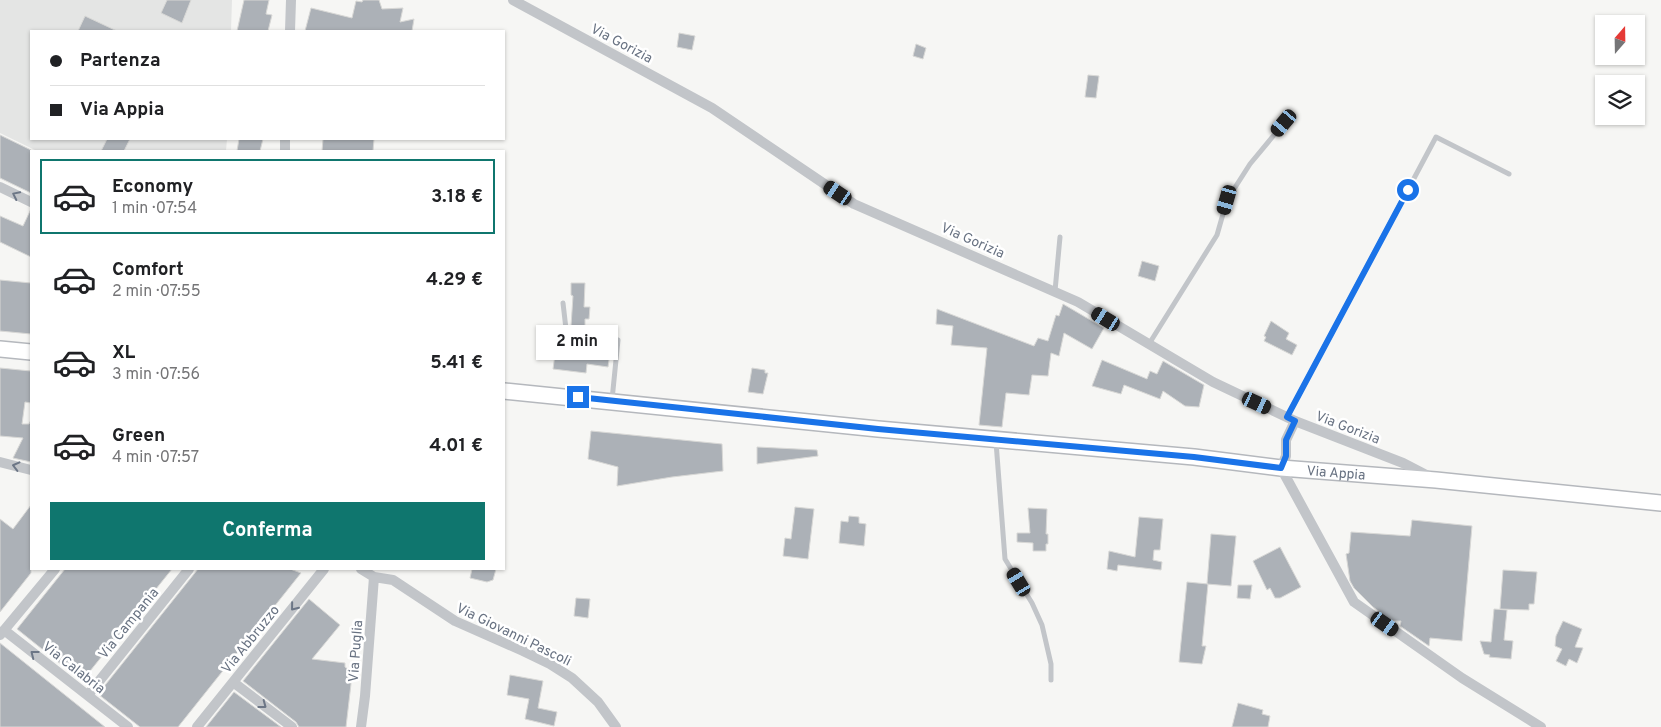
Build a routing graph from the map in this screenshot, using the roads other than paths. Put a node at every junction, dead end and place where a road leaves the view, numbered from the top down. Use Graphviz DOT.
graph roads {
  1 [pos="291,0"];
  2 [pos="513,0"];
  3 [pos="290,30"];
  4 [pos="1284,123"];
  5 [pos="1509,174"];
  6 [pos="0,187"];
  7 [pos="30,202"];
  8 [pos="1060,237"];
  9 [pos="1054,292"];
  10 [pos="563,303"];
  11 [pos="1148,344"];
  12 [pos="0,349"];
  13 [pos="30,352"];
  14 [pos="505,391"];
  15 [pos="612,401"];
  16 [pos="1291,419"];
  17 [pos="995,439"];
  18 [pos="0,462"];
  19 [pos="1281,468"];
  20 [pos="30,470"];
  21 [pos="1436,480"];
  22 [pos="1661,502"];
  23 [pos="54,570"];
  24 [pos="189,570"];
  25 [pos="323,570"];
  26 [pos="363,570"];
  27 [pos="374,577"];
  28 [pos="2,632"];
  29 [pos="1051,680"];
  30 [pos="233,682"];
  31 [pos="88,695"];
  32 [pos="128,727"];
  33 [pos="197,727"];
  34 [pos="292,727"];
  35 [pos="361,727"];
  36 [pos="616,727"];
  37 [pos="1541,727"];
  1 -- 3 [label="street"];
  2 -- 9 [label="street, Via Gorizia"];
  4 -- 11 [label="lane"];
  5 -- 16 [label="lane"];
  7 -- 6 [label="street, one-way"];
  8 -- 9 [label="lane"];
  9 -- 11 [label="street, Via Gorizia"];
  10 -- 15 [label="lane"];
  11 -- 16 [label="street, Via Gorizia"];
  12 -- 13 [label="main road"];
  14 -- 15 [label="main road, Via Appia"];
  15 -- 17 [label="main road, Via Appia"];
  16 -- 19 [label="street"];
  16 -- 21 [label="street, Via Gorizia"];
  17 -- 19 [label="main road, Via Appia"];
  17 -- 29 [label="lane"];
  20 -- 18 [label="street, one-way"];
  19 -- 21 [label="main road, Via Appia"];
  19 -- 37 [label="street"];
  21 -- 22 [label="main road, Via Appia"];
  23 -- 28 [label="street"];
  24 -- 31 [label="street, Via Campania"];
  25 -- 30 [label="street, Via Abbruzzo, one-way"];
  26 -- 27 [label="street, Via Giovanni Pascoli"];
  27 -- 35 [label="street, Via Puglia"];
  27 -- 36 [label="street, Via Giovanni Pascoli"];
  31 -- 28 [label="street, Via Calabria, one-way"];
  30 -- 33 [label="street, Via Abbruzzo"];
  30 -- 34 [label="street, one-way"];
  31 -- 32 [label="street, Via Calabria"];
}
